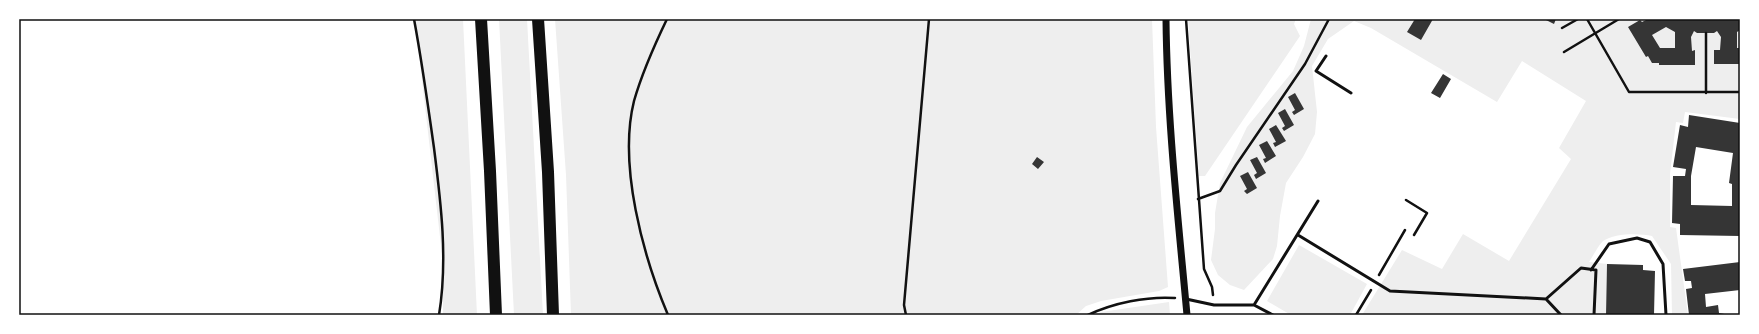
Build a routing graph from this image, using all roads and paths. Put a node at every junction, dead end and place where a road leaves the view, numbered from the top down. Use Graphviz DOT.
graph roads {
  1 [pos="414,19"];
  2 [pos="482,19"];
  3 [pos="538,19"];
  4 [pos="666,19"];
  5 [pos="929,19"];
  6 [pos="1166,19"];
  7 [pos="1186,19"];
  8 [pos="1330,19"];
  9 [pos="1578,19"];
  10 [pos="1587,19"];
  11 [pos="1619,19"];
  12 [pos="1562,28"];
  13 [pos="1595,33"];
  14 [pos="1706,33"];
  15 [pos="1564,52"];
  16 [pos="1326,56"];
  17 [pos="1740,92"];
  18 [pos="1351,93"];
  19 [pos="1706,93"];
  20 [pos="1198,199"];
  21 [pos="1406,200"];
  22 [pos="1318,202"];
  23 [pos="1414,234"];
  24 [pos="1298,235"];
  25 [pos="1591,270"];
  26 [pos="1186,299"];
  27 [pos="1546,299"];
  28 [pos="1214,305"];
  29 [pos="1254,305"];
  30 [pos="439,315"];
  31 [pos="496,315"];
  32 [pos="554,315"];
  33 [pos="668,315"];
  34 [pos="906,315"];
  35 [pos="1088,315"];
  36 [pos="1187,315"];
  37 [pos="1274,315"];
  38 [pos="1561,315"];
  39 [pos="1594,315"];
  40 [pos="1666,315"];
  1 -- 30 [label="path"];
  2 -- 31 [label="highway"];
  3 -- 32 [label="highway"];
  4 -- 33 [label="path"];
  5 -- 34 [label="path"];
  6 -- 26 [label="street"];
  7 -- 20 [label="path"];
  8 -- 20 [label="path"];
  9 -- 12 [label="path"];
  10 -- 13 [label="path"];
  11 -- 13 [label="path"];
  13 -- 15 [label="path"];
  13 -- 19 [label="path"];
  14 -- 19 [label="path"];
  16 -- 18 [label="lane"];
  17 -- 19 [label="path"];
  20 -- 28 [label="path"];
  21 -- 23 [label="path"];
  22 -- 24 [label="lane"];
  24 -- 27 [label="lane"];
  24 -- 29 [label="lane"];
  25 -- 27 [label="lane"];
  25 -- 39 [label="lane"];
  25 -- 40 [label="lane"];
  26 -- 28 [label="lane"];
  26 -- 35 [label="path"];
  26 -- 36 [label="street"];
  27 -- 38 [label="lane"];
  28 -- 29 [label="lane"];
  29 -- 37 [label="lane"];
}
